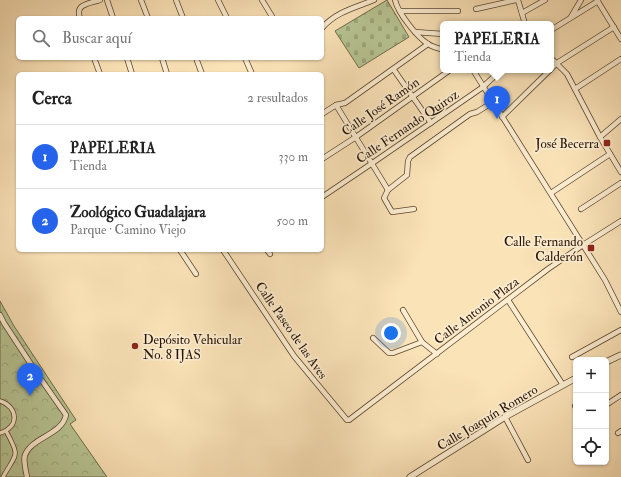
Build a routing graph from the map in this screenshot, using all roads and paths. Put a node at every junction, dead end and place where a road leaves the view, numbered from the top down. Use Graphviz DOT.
graph roads {
  1 [pos="100,0"];
  2 [pos="107,0"];
  3 [pos="141,0"];
  4 [pos="176,0"];
  5 [pos="218,0"];
  6 [pos="262,0"];
  7 [pos="374,0"];
  8 [pos="395,0"];
  9 [pos="517,0"];
  10 [pos="545,0"];
  11 [pos="582,0"];
  12 [pos="598,1"];
  13 [pos="476,9"];
  14 [pos="400,11"];
  15 [pos="458,12"];
  16 [pos="522,12"];
  17 [pos="80,16"];
  18 [pos="112,16"];
  19 [pos="147,16"];
  20 [pos="182,16"];
  21 [pos="226,16"];
  22 [pos="272,16"];
  23 [pos="571,18"];
  24 [pos="524,21"];
  25 [pos="324,26"];
  26 [pos="614,27"];
  27 [pos="554,28"];
  28 [pos="415,32"];
  29 [pos="440,34"];
  30 [pos="621,39"];
  31 [pos="428,44"];
  32 [pos="440,49"];
  33 [pos="95,60"];
  34 [pos="128,60"];
  35 [pos="163,60"];
  36 [pos="197,60"];
  37 [pos="246,60"];
  38 [pos="621,60"];
  39 [pos="554,61"];
  40 [pos="557,64"];
  41 [pos="554,67"];
  42 [pos="394,70"];
  43 [pos="99,72"];
  44 [pos="131,72"];
  45 [pos="166,72"];
  46 [pos="201,72"];
  47 [pos="251,72"];
  48 [pos="446,73"];
  49 [pos="475,73"];
  50 [pos="498,73"];
  51 [pos="547,73"];
  52 [pos="483,87"];
  53 [pos="575,89"];
  54 [pos="412,96"];
  55 [pos="493,102"];
  56 [pos="336,106"];
  57 [pos="324,113"];
  58 [pos="502,117"];
  59 [pos="621,119"];
  60 [pos="431,123"];
  61 [pos="356,137"];
  62 [pos="600,137"];
  63 [pos="610,154"];
  64 [pos="324,158"];
  65 [pos="371,164"];
  66 [pos="621,172"];
  67 [pos="621,183"];
  68 [pos="388,190"];
  69 [pos="550,194"];
  70 [pos="324,196"];
  71 [pos="414,208"];
  72 [pos="581,209"];
  73 [pos="621,221"];
  74 [pos="583,245"];
  75 [pos="181,252"];
  76 [pos="224,252"];
  77 [pos="196,274"];
  78 [pos="508,300"];
  79 [pos="403,310"];
  80 [pos="621,312"];
  81 [pos="0,315"];
  82 [pos="621,330"];
  83 [pos="373,338"];
  84 [pos="422,342"];
  85 [pos="437,354"];
  86 [pos="621,354"];
  87 [pos="572,358"];
  88 [pos="609,360"];
  89 [pos="573,379"];
  90 [pos="563,384"];
  91 [pos="621,395"];
  92 [pos="0,401"];
  93 [pos="609,402"];
  94 [pos="505,417"];
  95 [pos="347,420"];
  96 [pos="6,431"];
  97 [pos="0,433"];
  98 [pos="528,460"];
  99 [pos="4,477"];
  100 [pos="27,477"];
  101 [pos="410,477"];
  1 -- 17 [label="street"];
  2 -- 18 [label="street"];
  3 -- 19 [label="street"];
  4 -- 20 [label="street"];
  5 -- 21 [label="street"];
  6 -- 22 [label="street"];
  7 -- 25 [label="street"];
  8 -- 14 [label="street"];
  9 -- 13 [label="street"];
  9 -- 16 [label="street"];
  10 -- 16 [label="street"];
  11 -- 23 [label="street"];
  12 -- 23 [label="street"];
  12 -- 26 [label="street"];
  14 -- 15 [label="street"];
  14 -- 28 [label="street"];
  16 -- 24 [label="street"];
  23 -- 27 [label="street"];
  26 -- 30 [label="street"];
  26 -- 40 [label="street"];
  28 -- 29 [label="street"];
  28 -- 31 [label="street"];
  31 -- 32 [label="street"];
  31 -- 42 [label="street"];
  33 -- 43 [label="street"];
  34 -- 44 [label="street"];
  35 -- 45 [label="street"];
  36 -- 46 [label="street"];
  37 -- 47 [label="street"];
  38 -- 53 [label="street"];
  39 -- 40 [label="street"];
  40 -- 41 [label="street"];
  40 -- 53 [label="street"];
  42 -- 54 [label="street"];
  42 -- 56 [label="street"];
  48 -- 54 [label="street, Calle José Ramón"];
  49 -- 52 [label="street"];
  50 -- 52 [label="street, Calle Fernando Quiroz"];
  51 -- 58 [label="street"];
  52 -- 55 [label="street"];
  52 -- 60 [label="street, Calle Fernando Quiroz"];
  53 -- 62 [label="street"];
  54 -- 60 [label="street"];
  54 -- 61 [label="street, Calle José Ramón"];
  55 -- 58 [label="street"];
  55 -- 68 [label="street"];
  56 -- 57 [label="street"];
  56 -- 61 [label="street"];
  58 -- 69 [label="street"];
  59 -- 62 [label="street"];
  60 -- 65 [label="street, Calle Fernando Quiroz"];
  61 -- 64 [label="street, Calle José Ramón"];
  61 -- 65 [label="street"];
  62 -- 63 [label="street"];
  63 -- 66 [label="street"];
  63 -- 69 [label="street"];
  65 -- 68 [label="street"];
  65 -- 70 [label="street, Calle Fernando Quiroz"];
  67 -- 72 [label="street"];
  68 -- 71 [label="street"];
  69 -- 74 [label="street"];
  73 -- 74 [label="street, Calle Antonio Plaza"];
  74 -- 78 [label="street, Calle Antonio Plaza"];
  74 -- 80 [label="street"];
  75 -- 77 [label="street"];
  76 -- 95 [label="street, Calle Paseo de las Aves"];
  78 -- 85 [label="street, Calle Antonio Plaza"];
  78 -- 90 [label="street"];
  79 -- 84 [label="street"];
  81 -- 100 [label="street"];
  82 -- 87 [label="street"];
  83 -- 84 [label="street"];
  84 -- 85 [label="street"];
  85 -- 95 [label="street, Calle Antonio Plaza"];
  86 -- 88 [label="street"];
  89 -- 90 [label="street, Calle Joaquín Romero"];
  90 -- 94 [label="street, Calle Joaquín Romero"];
  91 -- 93 [label="street"];
  92 -- 96 [label="street"];
  94 -- 98 [label="street"];
  94 -- 101 [label="street, Calle Joaquín Romero"];
  96 -- 97 [label="street"];
  96 -- 99 [label="street"];
}
